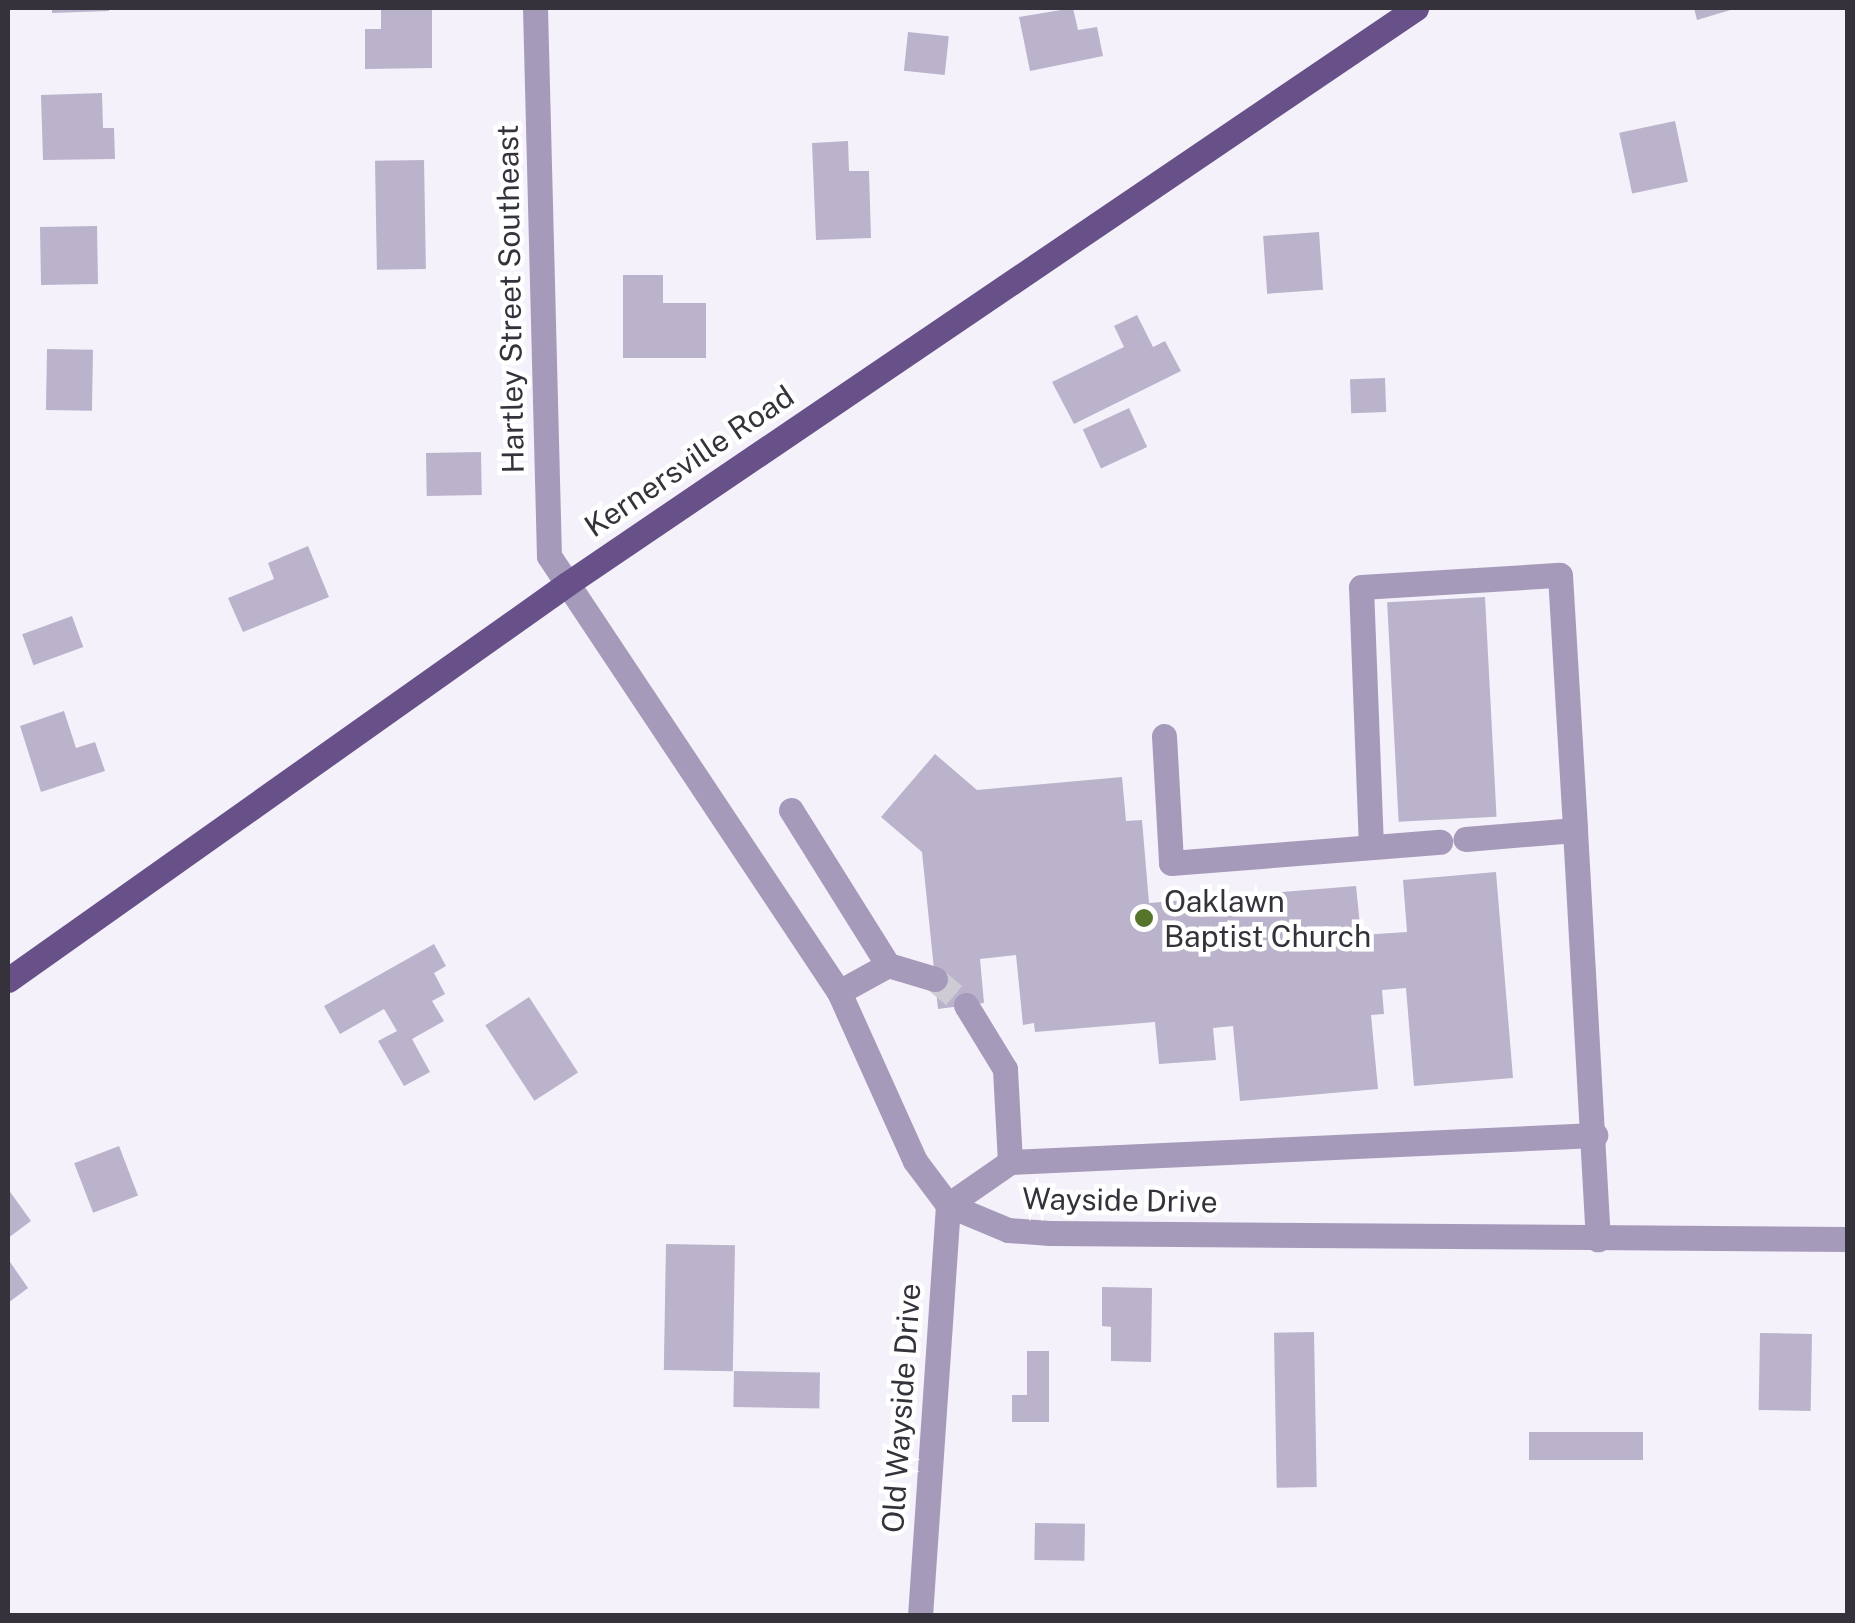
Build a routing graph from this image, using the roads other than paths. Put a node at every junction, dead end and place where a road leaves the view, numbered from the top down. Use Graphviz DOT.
graph roads {
  1 [pos="535,8"];
  2 [pos="1416,8"];
  3 [pos="567,584"];
  4 [pos="1164,736"];
  5 [pos="790,810"];
  6 [pos="1575,830"];
  7 [pos="1371,847"];
  8 [pos="888,965"];
  9 [pos="8,980"];
  10 [pos="935,980"];
  11 [pos="839,992"];
  12 [pos="966,1005"];
  13 [pos="1595,1135"];
  14 [pos="1010,1162"];
  15 [pos="948,1205"];
  16 [pos="1598,1238"];
  17 [pos="1848,1240"];
  18 [pos="920,1616"];
  1 -- 3 [label="street, Hartley Street Southeast"];
  2 -- 3 [label="main road, Kernersville Road"];
  3 -- 9 [label="main road, Kernersville Road"];
  3 -- 11 [label="street"];
  4 -- 7 [label="street"];
  5 -- 8 [label="street"];
  6 -- 7 [label="street"];
  6 -- 7 [label="street"];
  6 -- 13 [label="street"];
  8 -- 10 [label="street"];
  8 -- 11 [label="street"];
  11 -- 15 [label="street"];
  12 -- 14 [label="street"];
  13 -- 14 [label="street"];
  13 -- 16 [label="street"];
  14 -- 15 [label="street"];
  15 -- 16 [label="street, Wayside Drive"];
  15 -- 18 [label="street, Old Wayside Drive"];
  16 -- 17 [label="street, Wayside Drive"];
}
